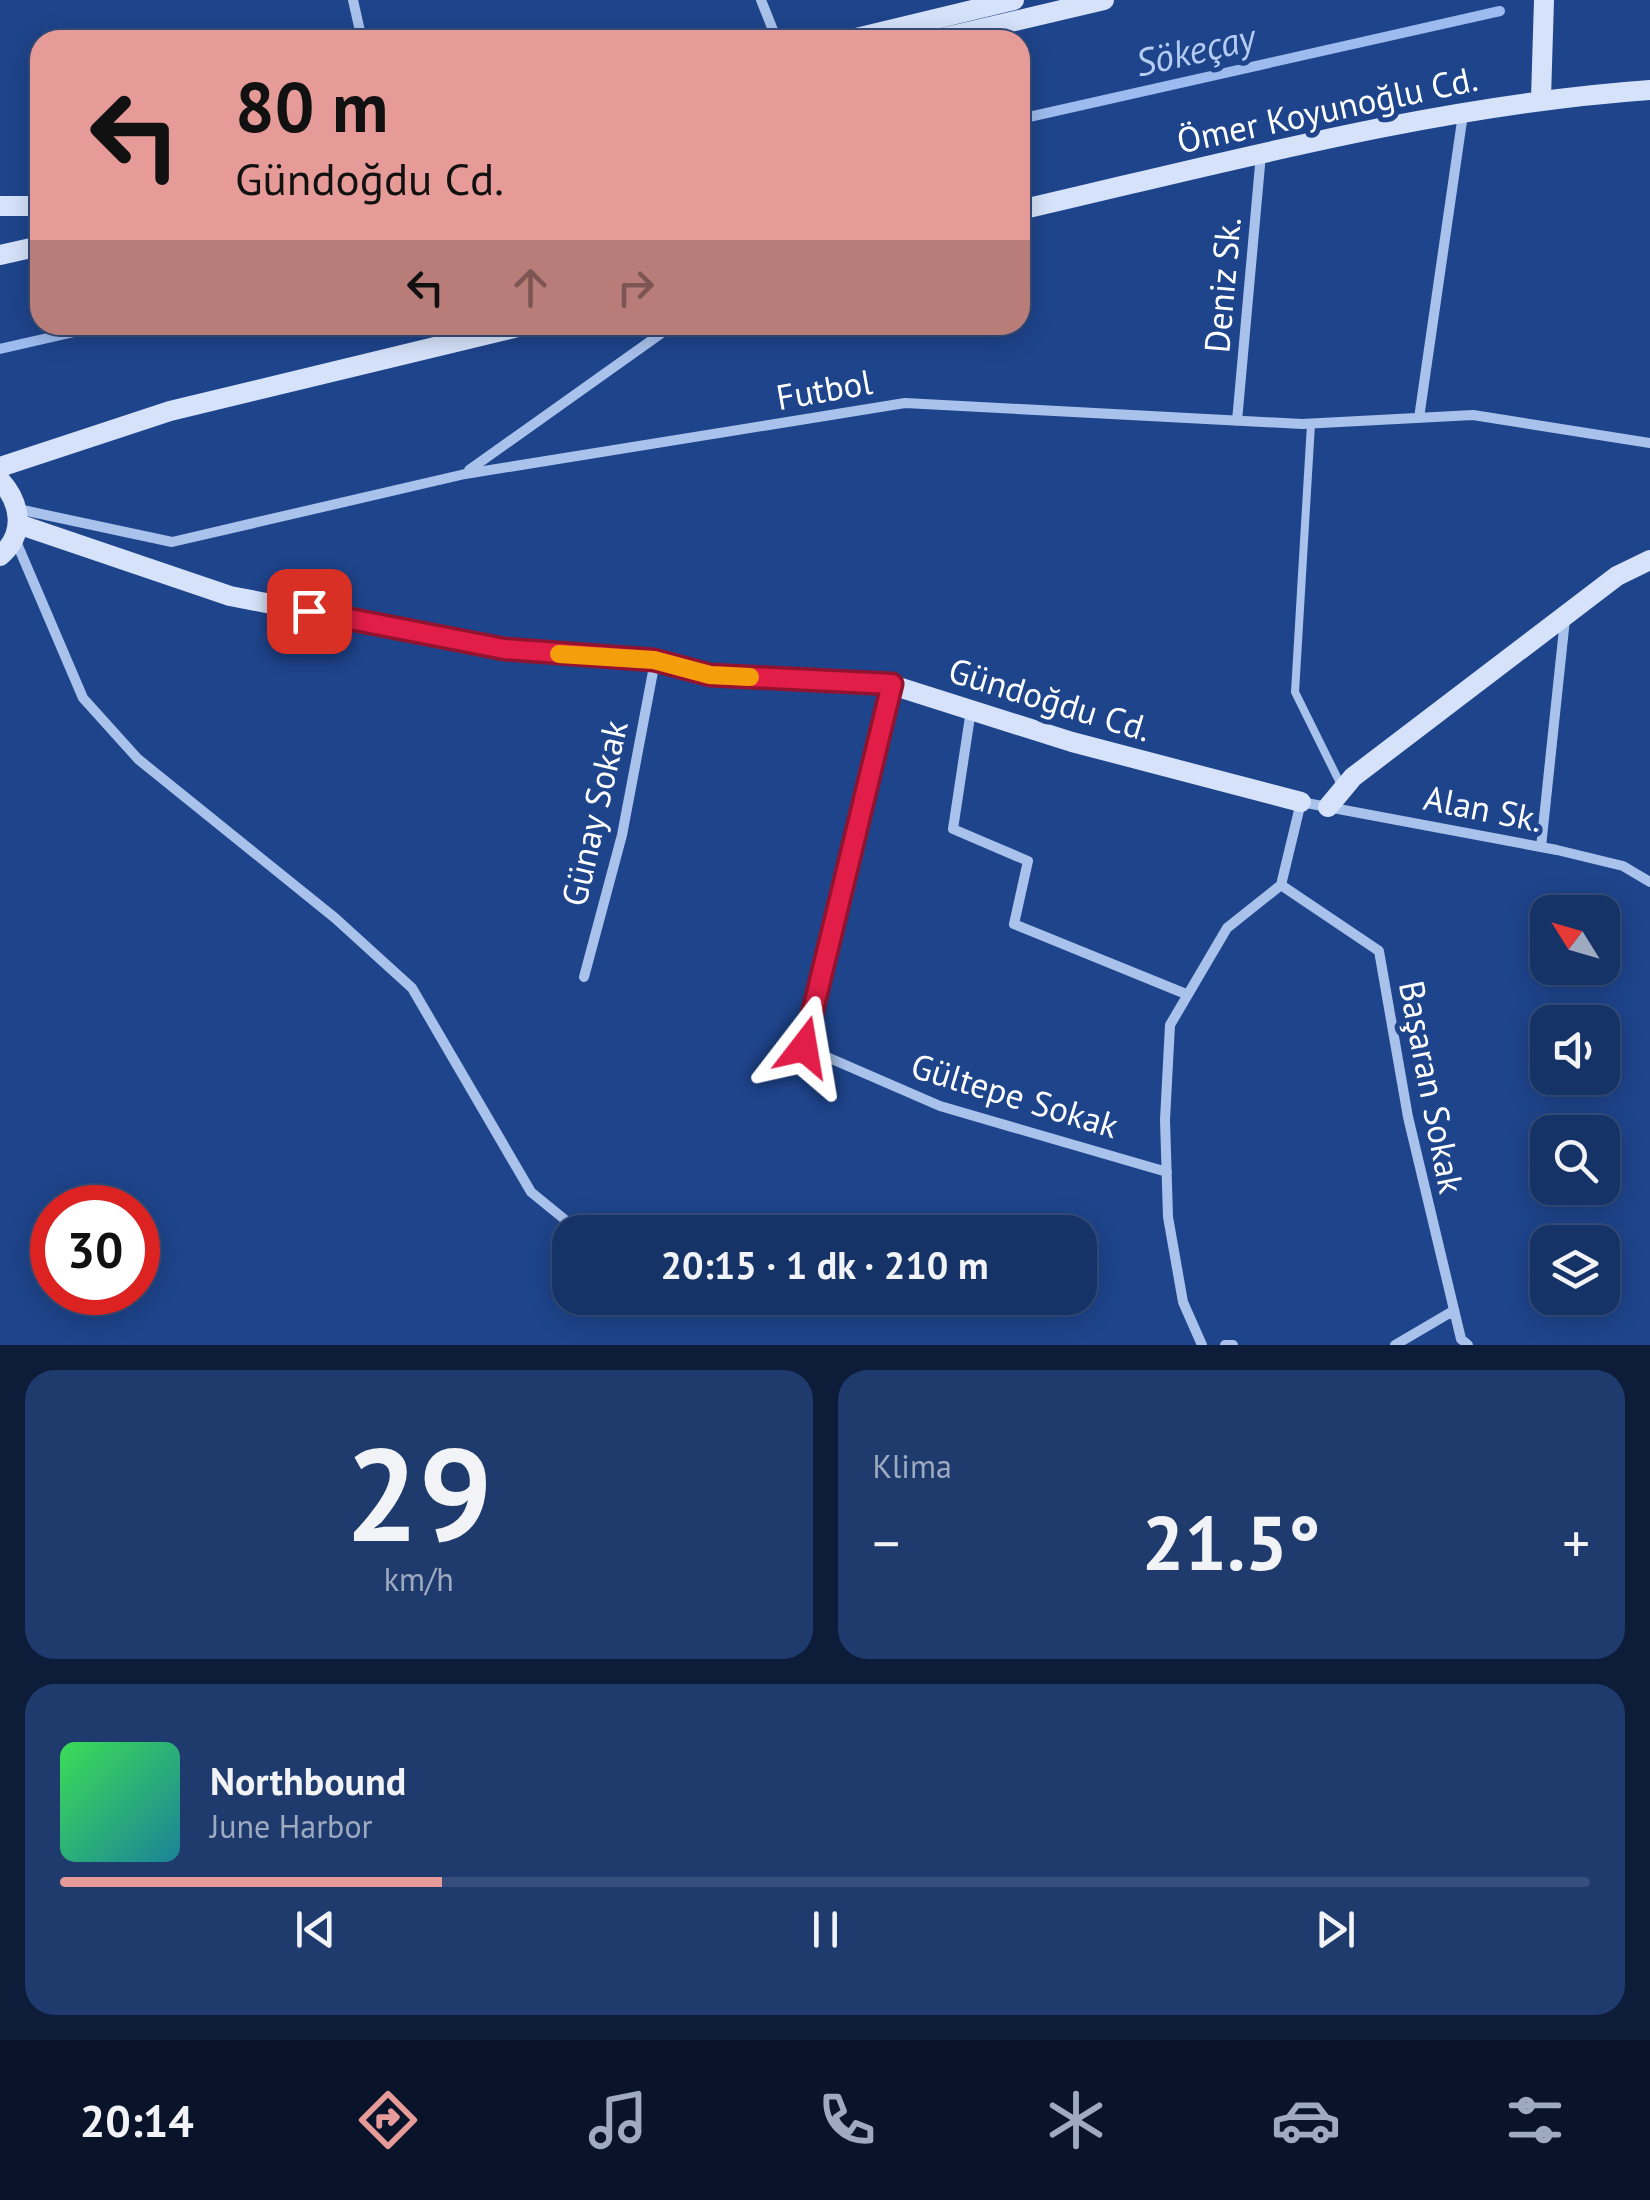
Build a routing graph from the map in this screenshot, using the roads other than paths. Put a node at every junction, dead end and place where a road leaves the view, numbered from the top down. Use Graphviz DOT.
graph roads {
  1 [pos="353,0"];
  2 [pos="761,0"];
  3 [pos="1014,0"];
  4 [pos="1104,0"];
  5 [pos="1544,0"];
  6 [pos="360,30"];
  7 [pos="773,30"];
  8 [pos="890,30"];
  9 [pos="976,30"];
  10 [pos="1650,90"];
  11 [pos="1540,98"];
  12 [pos="1464,114"];
  13 [pos="1261,154"];
  14 [pos="0,206"];
  15 [pos="30,206"];
  16 [pos="1030,208"];
  17 [pos="30,248"];
  18 [pos="0,256"];
  19 [pos="485,335"];
  20 [pos="659,335"];
  21 [pos="1419,418"];
  22 [pos="1237,421"];
  23 [pos="1311,424"];
  24 [pos="1650,443"];
  25 [pos="0,468"];
  26 [pos="464,474"];
  27 [pos="0,480"];
  28 [pos="17,524"];
  29 [pos="0,556"];
  30 [pos="1650,560"];
  31 [pos="1565,615"];
  32 [pos="654,660"];
  33 [pos="892,684"];
  34 [pos="971,710"];
  35 [pos="1342,789"];
  36 [pos="1300,802"];
  37 [pos="1328,807"];
  38 [pos="1541,847"];
  39 [pos="1650,882"];
  40 [pos="1281,885"];
  41 [pos="584,976"];
  42 [pos="1186,994"];
  43 [pos="1167,1172"];
  44 [pos="559,1215"];
  45 [pos="1453,1311"];
  46 [pos="1202,1345"];
  47 [pos="1224,1345"];
  48 [pos="1233,1345"];
  49 [pos="1395,1345"];
  50 [pos="1468,1345"];
  1 -- 6 [label="street"];
  2 -- 7 [label="street"];
  3 -- 8 [label="street"];
  4 -- 9 [label="street"];
  5 -- 11 [label="street"];
  10 -- 11 [label="street, Ömer Koyunoğlu Cd."];
  11 -- 12 [label="street, Ömer Koyunoğlu Cd."];
  12 -- 13 [label="street, Ömer Koyunoğlu Cd."];
  12 -- 21 [label="street"];
  13 -- 16 [label="street, Ömer Koyunoğlu Cd."];
  13 -- 22 [label="street, Deniz Sk."];
  14 -- 15 [label="street"];
  17 -- 18 [label="street"];
  19 -- 25 [label="street"];
  20 -- 26 [label="street"];
  21 -- 23 [label="street, Futbol"];
  21 -- 24 [label="street, Futbol"];
  22 -- 23 [label="street, Futbol"];
  22 -- 26 [label="street, Futbol"];
  23 -- 35 [label="lane"];
  26 -- 28 [label="street, Futbol"];
  27 -- 28 [label="street"];
  28 -- 29 [label="street"];
  28 -- 32 [label="street, Gündoğdu Cd."];
  28 -- 44 [label="street"];
  30 -- 31 [label="street"];
  31 -- 35 [label="street"];
  31 -- 38 [label="street"];
  32 -- 33 [label="street, Gündoğdu Cd."];
  32 -- 41 [label="street, Günay Sokak"];
  33 -- 34 [label="street, Gündoğdu Cd."];
  33 -- 43 [label="street, Gültepe Sokak"];
  34 -- 36 [label="street, Gündoğdu Cd."];
  34 -- 42 [label="street"];
  35 -- 37 [label="street"];
  36 -- 37 [label="street, Alan Sk."];
  36 -- 40 [label="street"];
  37 -- 38 [label="street, Alan Sk."];
  38 -- 39 [label="street, Alan Sk."];
  40 -- 42 [label="street"];
  40 -- 45 [label="street, Başaran Sokak"];
  42 -- 43 [label="street"];
  43 -- 46 [label="street"];
  45 -- 49 [label="street"];
  45 -- 50 [label="street, Başaran Sokak"];
  47 -- 48 [label="street"];
}
